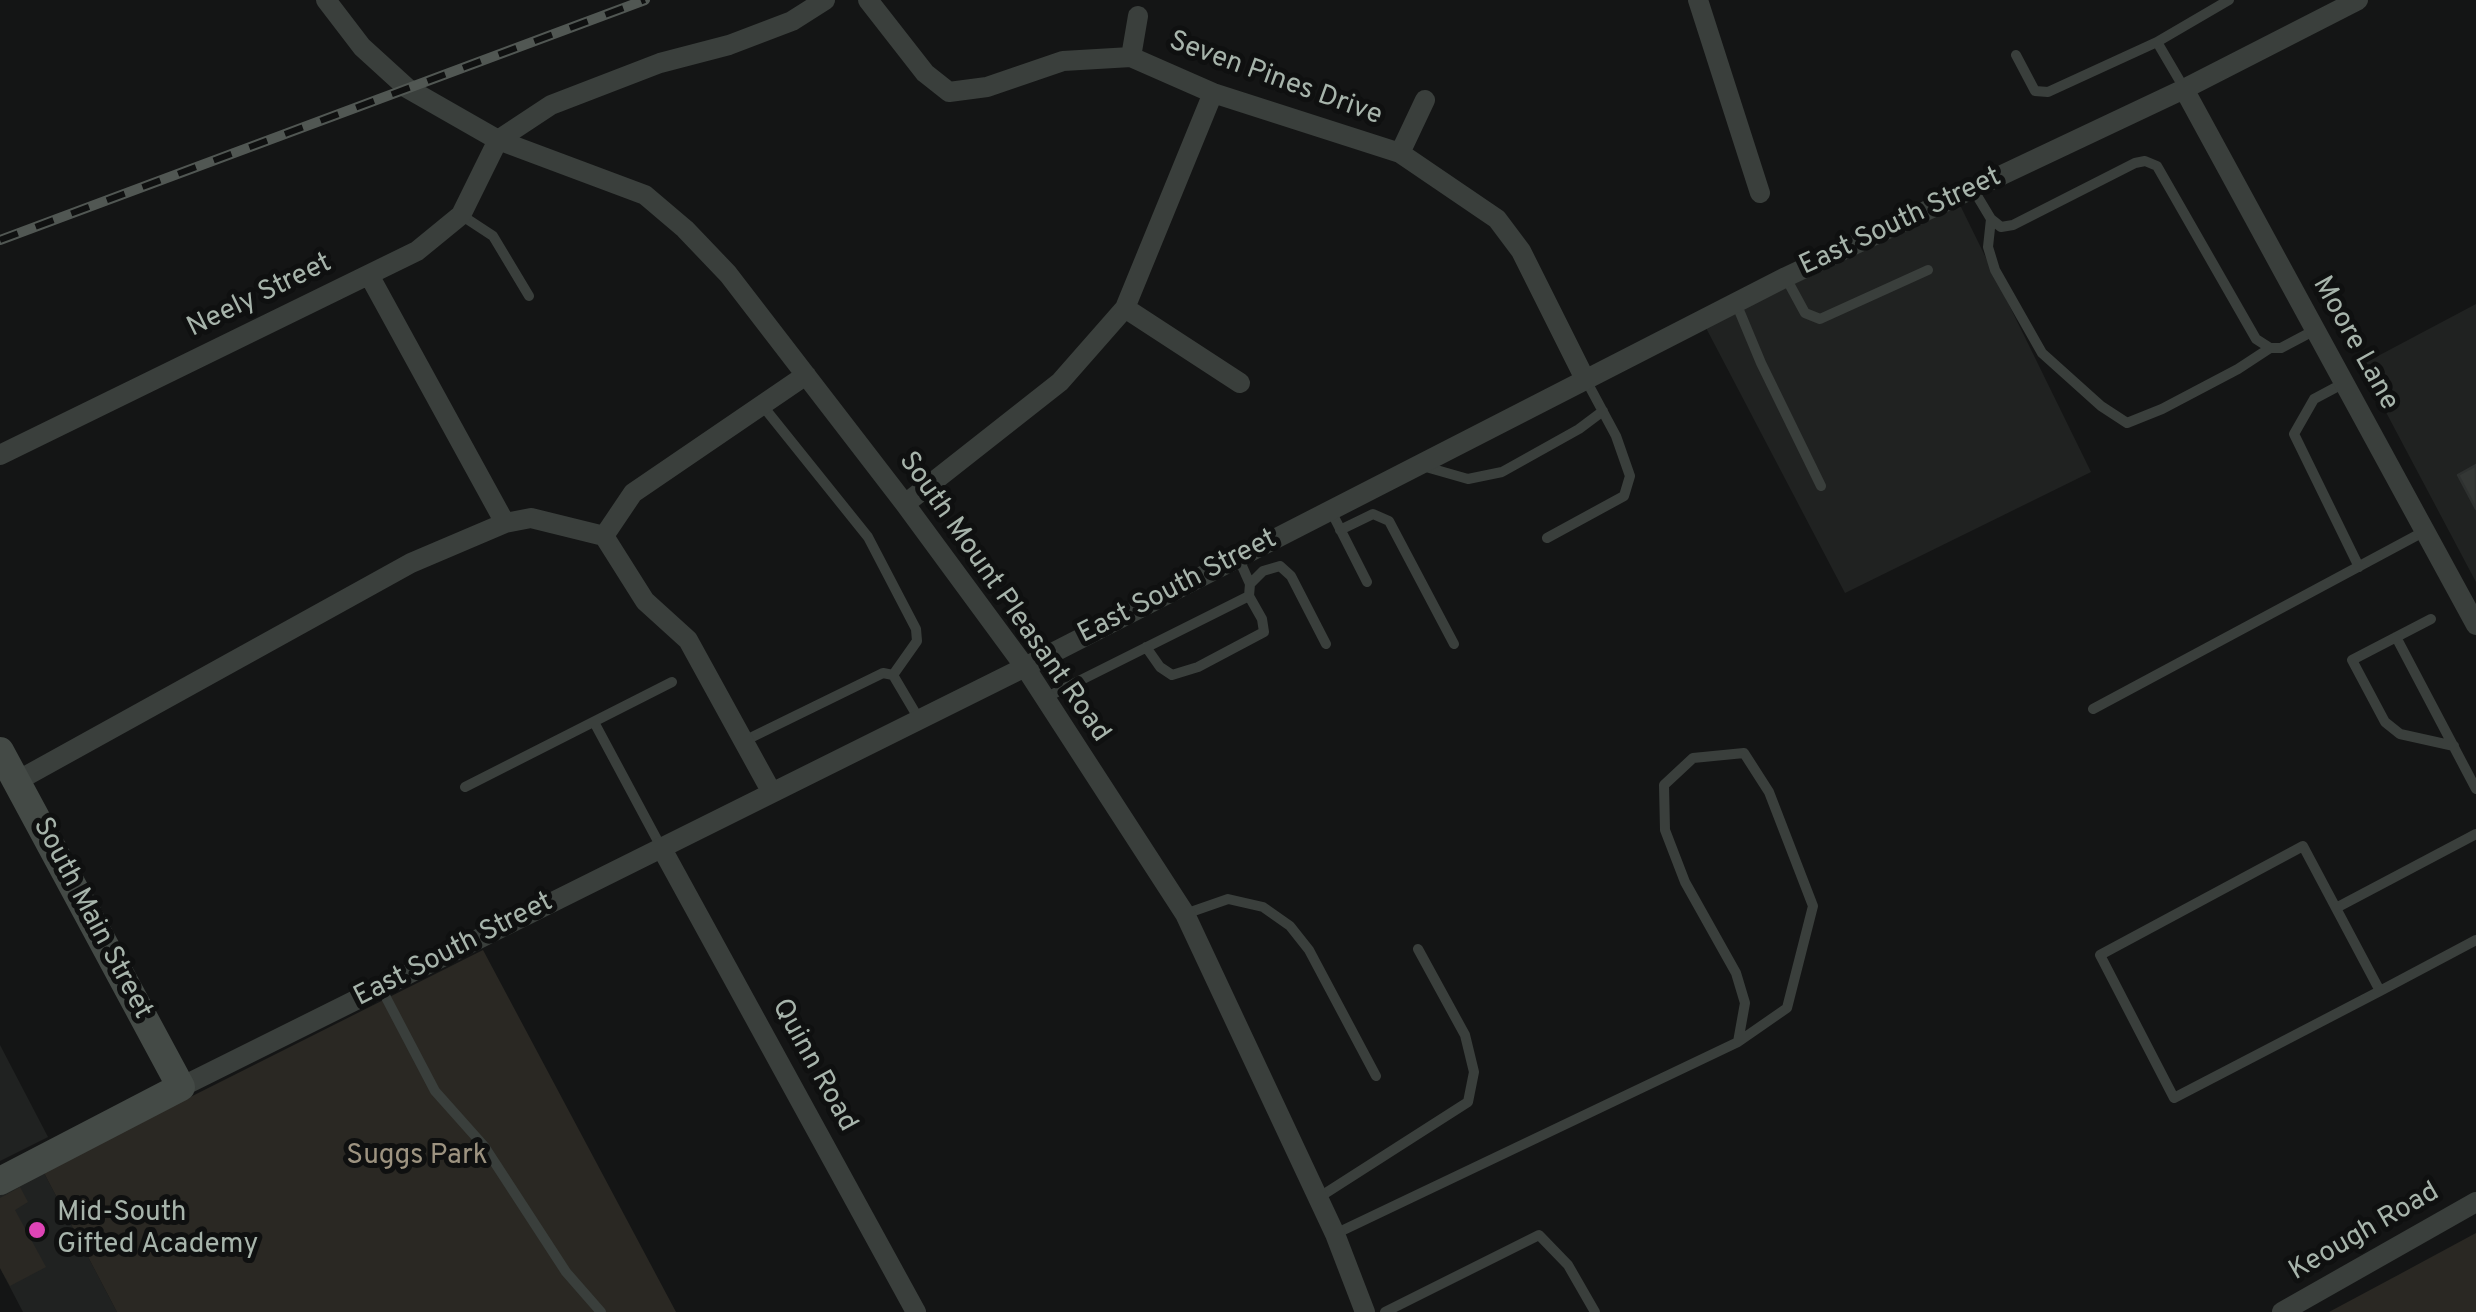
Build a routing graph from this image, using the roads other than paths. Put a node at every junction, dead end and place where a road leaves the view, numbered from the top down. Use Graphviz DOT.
graph roads {
  1 [pos="326,0"];
  2 [pos="826,0"];
  3 [pos="868,0"];
  4 [pos="1698,0"];
  5 [pos="2229,0"];
  6 [pos="2354,1"];
  7 [pos="1138,16"];
  8 [pos="2157,42"];
  9 [pos="2016,56"];
  10 [pos="1131,57"];
  11 [pos="2184,89"];
  12 [pos="1213,93"];
  13 [pos="1425,100"];
  14 [pos="498,140"];
  15 [pos="1400,154"];
  16 [pos="1973,189"];
  17 [pos="1760,193"];
  18 [pos="462,215"];
  19 [pos="1991,219"];
  20 [pos="1928,270"];
  21 [pos="368,275"];
  22 [pos="1786,277"];
  23 [pos="529,296"];
  24 [pos="1736,302"];
  25 [pos="1125,308"];
  26 [pos="2315,330"];
  27 [pos="2270,348"];
  28 [pos="806,375"];
  29 [pos="1585,379"];
  30 [pos="1240,383"];
  31 [pos="2344,384"];
  32 [pos="762,405"];
  33 [pos="1602,411"];
  34 [pos="0,455"];
  35 [pos="1418,465"];
  36 [pos="1821,486"];
  37 [pos="905,504"];
  38 [pos="1330,510"];
  39 [pos="504,523"];
  40 [pos="1340,530"];
  41 [pos="2425,531"];
  42 [pos="604,536"];
  43 [pos="1547,538"];
  44 [pos="1238,558"];
  45 [pos="2358,567"];
  46 [pos="1367,582"];
  47 [pos="1249,590"];
  48 [pos="2474,617"];
  49 [pos="2430,618"];
  50 [pos="2396,638"];
  51 [pos="1326,644"];
  52 [pos="1454,644"];
  53 [pos="1146,647"];
  54 [pos="1025,667"];
  55 [pos="893,675"];
  56 [pos="672,682"];
  57 [pos="1046,698"];
  58 [pos="2093,709"];
  59 [pos="919,719"];
  60 [pos="594,722"];
  61 [pos="744,742"];
  62 [pos="2454,746"];
  63 [pos="5,764"];
  64 [pos="465,787"];
  65 [pos="2476,789"];
  66 [pos="772,792"];
  67 [pos="2476,834"];
  68 [pos="661,847"];
  69 [pos="2336,908"];
  70 [pos="1185,914"];
  71 [pos="2476,940"];
  72 [pos="1418,949"];
  73 [pos="381,988"];
  74 [pos="2380,991"];
  75 [pos="1738,1042"];
  76 [pos="1376,1076"];
  77 [pos="182,1087"];
  78 [pos="0,1181"];
  79 [pos="1317,1199"];
  80 [pos="2476,1202"];
  81 [pos="1335,1234"];
  82 [pos="602,1312"];
  83 [pos="916,1312"];
  84 [pos="1365,1312"];
  85 [pos="1386,1312"];
  86 [pos="1594,1312"];
  87 [pos="2282,1312"];
  1 -- 14 [label="street, South Mount Pleasant Road"];
  2 -- 14 [label="street"];
  3 -- 10 [label="street, Seven Pines Drive"];
  4 -- 17 [label="street"];
  5 -- 8 [label="lane"];
  6 -- 11 [label="street, East South Street"];
  7 -- 10 [label="street, Seven Pines Drive"];
  8 -- 9 [label="lane"];
  8 -- 11 [label="lane"];
  10 -- 12 [label="street, Seven Pines Drive"];
  11 -- 16 [label="street, East South Street"];
  11 -- 26 [label="street, Moore Lane"];
  12 -- 15 [label="street, Seven Pines Drive"];
  12 -- 25 [label="street"];
  13 -- 15 [label="street, Seven Pines Drive"];
  14 -- 18 [label="street, Neely Street"];
  14 -- 28 [label="street, South Mount Pleasant Road"];
  15 -- 29 [label="street, Seven Pines Drive"];
  16 -- 19 [label="lane"];
  16 -- 22 [label="street, East South Street"];
  18 -- 21 [label="street, Neely Street"];
  18 -- 23 [label="lane"];
  19 -- 27 [label="lane"];
  19 -- 27 [label="lane"];
  20 -- 22 [label="lane"];
  21 -- 34 [label="street, Neely Street"];
  21 -- 39 [label="street"];
  22 -- 24 [label="street, East South Street"];
  24 -- 29 [label="street, East South Street"];
  24 -- 36 [label="lane"];
  25 -- 30 [label="street"];
  25 -- 37 [label="street"];
  26 -- 27 [label="lane"];
  26 -- 31 [label="street, Moore Lane"];
  28 -- 32 [label="street"];
  28 -- 37 [label="street, South Mount Pleasant Road"];
  29 -- 33 [label="lane"];
  29 -- 35 [label="street, East South Street"];
  31 -- 41 [label="street, Moore Lane"];
  31 -- 45 [label="lane"];
  32 -- 42 [label="street"];
  32 -- 55 [label="lane"];
  33 -- 35 [label="lane"];
  33 -- 43 [label="lane"];
  35 -- 38 [label="street, East South Street"];
  37 -- 54 [label="street, South Mount Pleasant Road"];
  38 -- 40 [label="lane"];
  38 -- 44 [label="street, East South Street"];
  39 -- 42 [label="street"];
  39 -- 63 [label="street"];
  40 -- 46 [label="lane"];
  40 -- 52 [label="lane"];
  41 -- 45 [label="lane"];
  41 -- 48 [label="street, Moore Lane"];
  42 -- 61 [label="street"];
  44 -- 47 [label="lane"];
  44 -- 54 [label="street, East South Street"];
  45 -- 58 [label="lane"];
  47 -- 51 [label="lane"];
  47 -- 53 [label="lane"];
  47 -- 53 [label="lane"];
  49 -- 50 [label="lane"];
  50 -- 62 [label="lane"];
  50 -- 62 [label="lane"];
  53 -- 57 [label="lane"];
  54 -- 57 [label="street, South Mount Pleasant Road"];
  54 -- 59 [label="street, East South Street"];
  55 -- 59 [label="lane"];
  55 -- 61 [label="lane"];
  56 -- 60 [label="lane"];
  57 -- 70 [label="street, South Mount Pleasant Road"];
  59 -- 66 [label="street, East South Street"];
  60 -- 64 [label="lane"];
  60 -- 68 [label="lane"];
  61 -- 66 [label="street"];
  62 -- 65 [label="lane"];
  63 -- 77 [label="street, South Main Street"];
  66 -- 68 [label="street, East South Street"];
  67 -- 69 [label="lane"];
  68 -- 73 [label="street, East South Street"];
  68 -- 83 [label="street, Quinn Road"];
  69 -- 74 [label="lane"];
  69 -- 74 [label="lane"];
  70 -- 76 [label="lane"];
  70 -- 79 [label="street, South Mount Pleasant Road"];
  71 -- 74 [label="lane"];
  72 -- 79 [label="lane"];
  73 -- 77 [label="street, East South Street"];
  73 -- 82 [label="lane"];
  75 -- 75 [label="lane"];
  75 -- 81 [label="lane"];
  77 -- 78 [label="street, East South Street"];
  79 -- 81 [label="street, South Mount Pleasant Road"];
  80 -- 87 [label="street, Keough Road"];
  81 -- 84 [label="street, South Mount Pleasant Road"];
  85 -- 86 [label="lane"];
}
